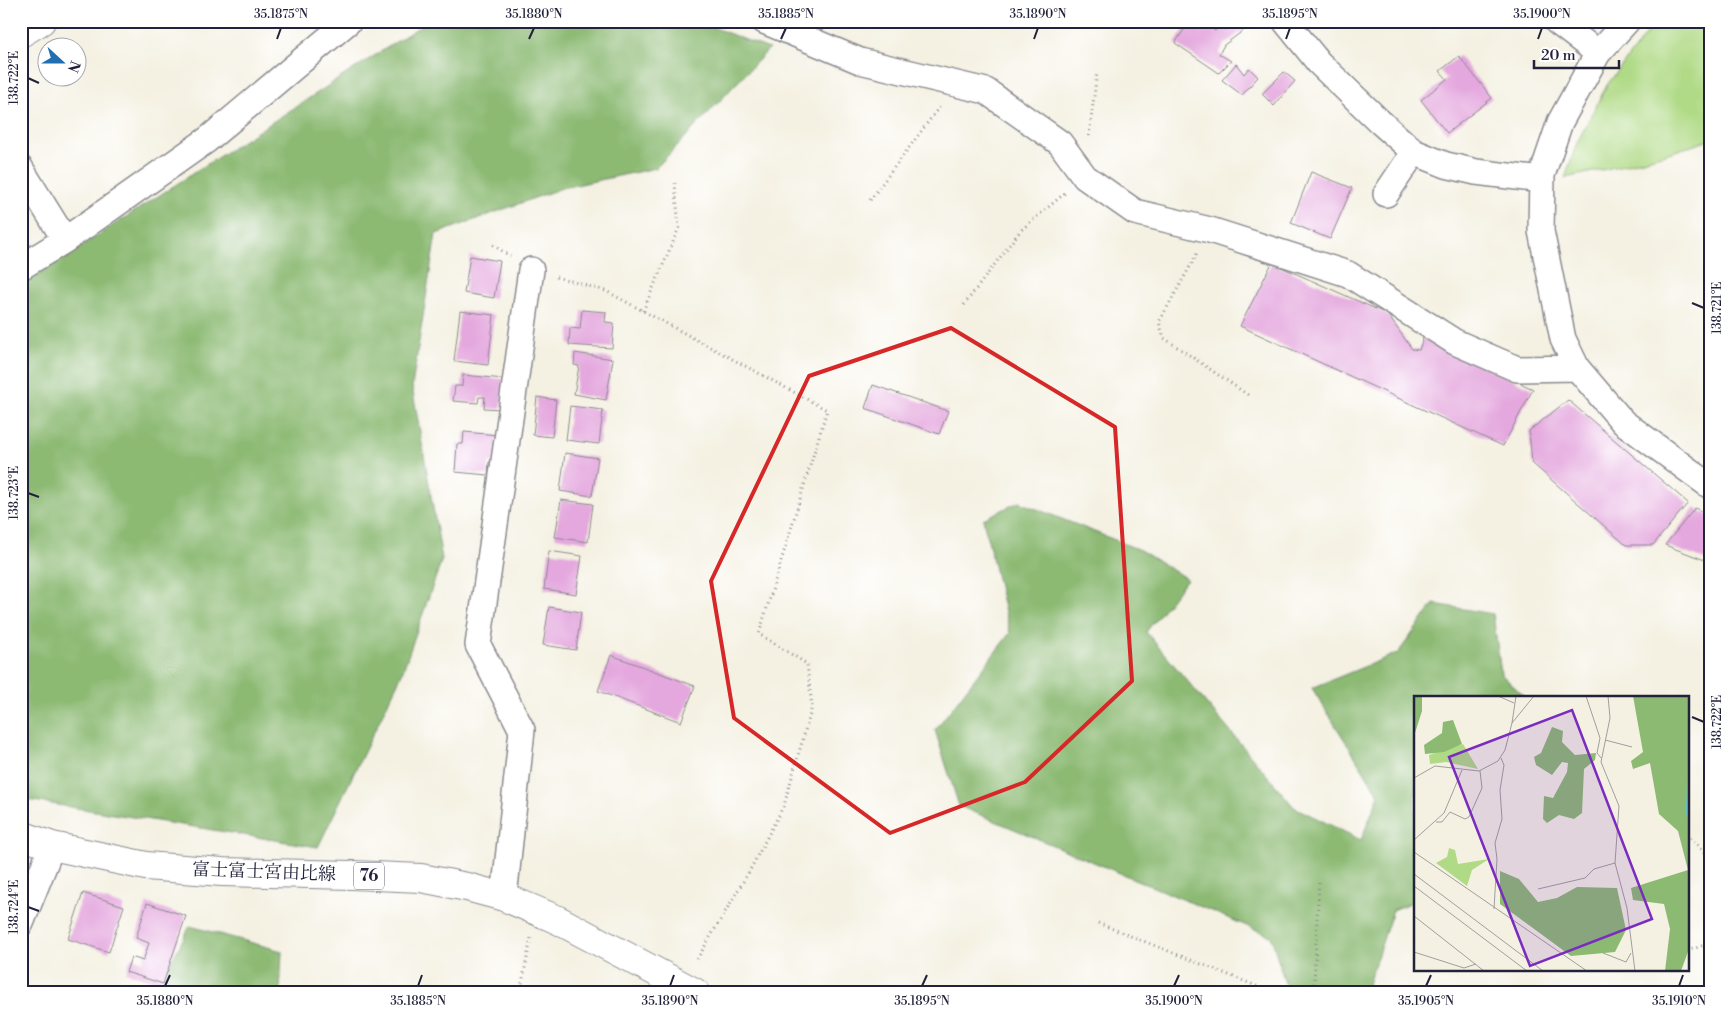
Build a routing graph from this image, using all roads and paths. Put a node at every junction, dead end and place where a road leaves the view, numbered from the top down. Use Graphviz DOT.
graph roads {
  1 [pos="40,21"];
  2 [pos="349,21"];
  3 [pos="764,21"];
  4 [pos="1285,21"];
  5 [pos="1556,21"];
  6 [pos="1627,21"];
  7 [pos="21,33"];
  8 [pos="1598,53"];
  9 [pos="1097,72"];
  10 [pos="958,83"];
  11 [pos="1414,152"];
  12 [pos="21,169"];
  13 [pos="1084,177"];
  14 [pos="1542,180"];
  15 [pos="675,183"];
  16 [pos="1386,194"];
  17 [pos="870,200"];
  18 [pos="1210,230"];
  19 [pos="65,240"];
  20 [pos="493,245"];
  21 [pos="21,267"];
  22 [pos="531,270"];
  23 [pos="964,305"];
  24 [pos="643,311"];
  25 [pos="1577,368"];
  26 [pos="1251,397"];
  27 [pos="1710,486"];
  28 [pos="21,835"];
  29 [pos="1688,835"];
  30 [pos="52,846"];
  31 [pos="1710,858"];
  32 [pos="1319,880"];
  33 [pos="504,897"];
  34 [pos="536,911"];
  35 [pos="1098,922"];
  36 [pos="21,923"];
  37 [pos="1710,943"];
  38 [pos="1688,951"];
  39 [pos="689,989"];
  40 [pos="520,993"];
  41 [pos="1274,993"];
  42 [pos="1310,993"];
  1 -- 7 [label="main road"];
  2 -- 19 [label="street"];
  3 -- 10 [label="street"];
  4 -- 11 [label="street"];
  5 -- 8 [label="street"];
  6 -- 8 [label="street"];
  8 -- 14 [label="street"];
  9 -- 13 [label="path"];
  10 -- 13 [label="street"];
  10 -- 17 [label="path"];
  11 -- 14 [label="street"];
  11 -- 16 [label="street"];
  12 -- 19 [label="street"];
  13 -- 18 [label="street"];
  13 -- 23 [label="path"];
  14 -- 25 [label="street"];
  15 -- 24 [label="path"];
  18 -- 25 [label="street"];
  18 -- 26 [label="path"];
  19 -- 21 [label="street"];
  20 -- 22 [label="path"];
  22 -- 24 [label="path"];
  22 -- 33 [label="street"];
  24 -- 39 [label="path"];
  25 -- 27 [label="street"];
  28 -- 30 [label="main road, 富士富士宮由比線 / 76"];
  29 -- 31 [label="path"];
  30 -- 33 [label="main road, 富士富士宮由比線 / 76"];
  30 -- 36 [label="street"];
  32 -- 42 [label="path"];
  33 -- 34 [label="main road, 富士富士宮由比線 / 76"];
  34 -- 39 [label="main road, 富士富士宮由比線 / 76"];
  34 -- 40 [label="path"];
  35 -- 41 [label="path"];
  37 -- 38 [label="path"];
}
